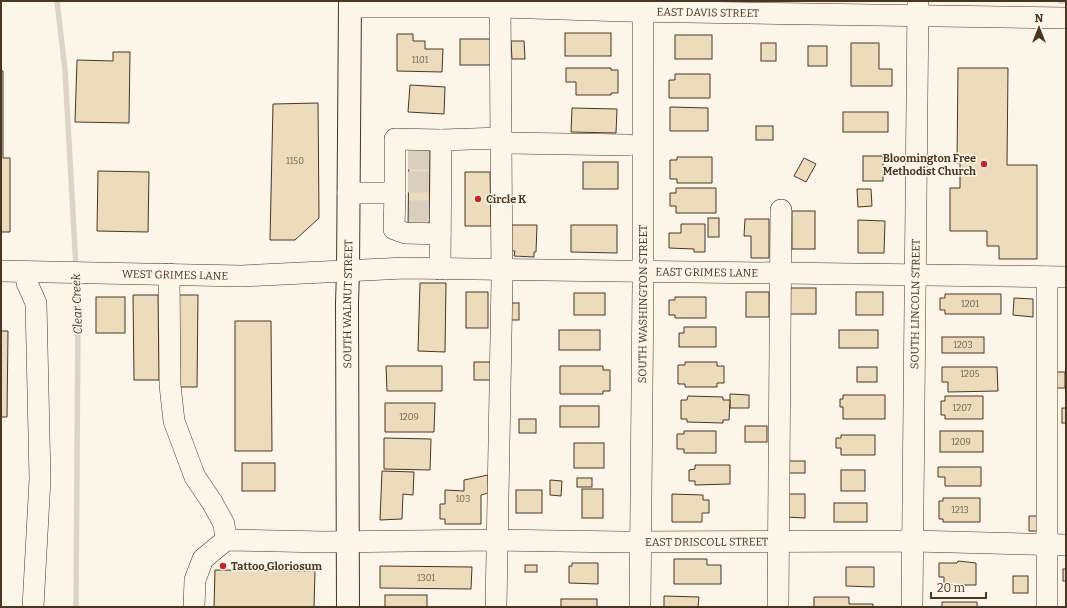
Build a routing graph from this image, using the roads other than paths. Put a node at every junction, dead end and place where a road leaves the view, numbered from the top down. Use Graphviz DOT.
graph roads {
  1 [pos="350,4"];
  2 [pos="496,4"];
  3 [pos="643,6"];
  4 [pos="781,7"];
  5 [pos="918,9"];
  6 [pos="1066,18"];
  7 [pos="628,145"];
  8 [pos="501,147"];
  9 [pos="437,153"];
  10 [pos="348,193"];
  11 [pos="400,195"];
  12 [pos="781,210"];
  13 [pos="440,234"];
  14 [pos="440,269"];
  15 [pos="502,270"];
  16 [pos="348,271"];
  17 [pos="1,272"];
  18 [pos="26,272"];
  19 [pos="643,272"];
  20 [pos="169,274"];
  21 [pos="781,274"];
  22 [pos="916,275"];
  23 [pos="1056,277"];
  24 [pos="226,540"];
  25 [pos="347,540"];
  26 [pos="497,540"];
  27 [pos="779,541"];
  28 [pos="913,541"];
  29 [pos="641,542"];
  30 [pos="1056,545"];
  31 [pos="33,607"];
  32 [pos="194,607"];
  33 [pos="348,607"];
  34 [pos="496,607"];
  35 [pos="640,607"];
  36 [pos="778,607"];
  37 [pos="912,607"];
  38 [pos="1047,607"];
  1 -- 2 [label="street, EAST DAVIS STREET"];
  1 -- 10 [label="main road, SOUTH WALNUT STREET"];
  2 -- 3 [label="street, EAST DAVIS STREET"];
  2 -- 8 [label="street"];
  3 -- 4 [label="street, EAST DAVIS STREET"];
  3 -- 19 [label="street, SOUTH WASHINGTON STREET"];
  4 -- 5 [label="street, EAST DAVIS STREET"];
  5 -- 6 [label="street, EAST DAVIS STREET"];
  5 -- 22 [label="street, SOUTH LINCOLN STREET"];
  7 -- 8 [label="street"];
  8 -- 9 [label="street"];
  8 -- 15 [label="street"];
  9 -- 11 [label="street"];
  9 -- 13 [label="street"];
  10 -- 11 [label="street"];
  10 -- 16 [label="main road, SOUTH WALNUT STREET"];
  11 -- 13 [label="street"];
  12 -- 21 [label="street"];
  13 -- 14 [label="street"];
  14 -- 15 [label="street, EAST GRIMES LANE"];
  14 -- 16 [label="street, EAST GRIMES LANE"];
  15 -- 19 [label="street, EAST GRIMES LANE"];
  15 -- 26 [label="street"];
  16 -- 20 [label="street, WEST GRIMES LANE"];
  16 -- 25 [label="main road, SOUTH WALNUT STREET"];
  17 -- 18 [label="street, WEST GRIMES LANE"];
  18 -- 20 [label="street, WEST GRIMES LANE"];
  18 -- 31 [label="street"];
  19 -- 21 [label="street, EAST GRIMES LANE"];
  19 -- 29 [label="street, SOUTH WASHINGTON STREET"];
  20 -- 24 [label="street"];
  21 -- 22 [label="street, EAST GRIMES LANE"];
  21 -- 27 [label="street"];
  22 -- 23 [label="street, EAST GRIMES LANE"];
  22 -- 28 [label="street, SOUTH LINCOLN STREET"];
  23 -- 30 [label="street"];
  24 -- 25 [label="street, EAST DRISCOLL STREET"];
  24 -- 32 [label="street"];
  25 -- 26 [label="street, EAST DRISCOLL STREET"];
  25 -- 33 [label="main road, SOUTH WALNUT STREET"];
  26 -- 29 [label="street, EAST DRISCOLL STREET"];
  26 -- 34 [label="street"];
  27 -- 28 [label="street, EAST DRISCOLL STREET"];
  27 -- 29 [label="street, EAST DRISCOLL STREET"];
  27 -- 36 [label="street"];
  28 -- 30 [label="street, EAST DRISCOLL STREET"];
  28 -- 37 [label="street, SOUTH LINCOLN STREET"];
  29 -- 35 [label="street, SOUTH WASHINGTON STREET"];
  30 -- 38 [label="street"];
}
